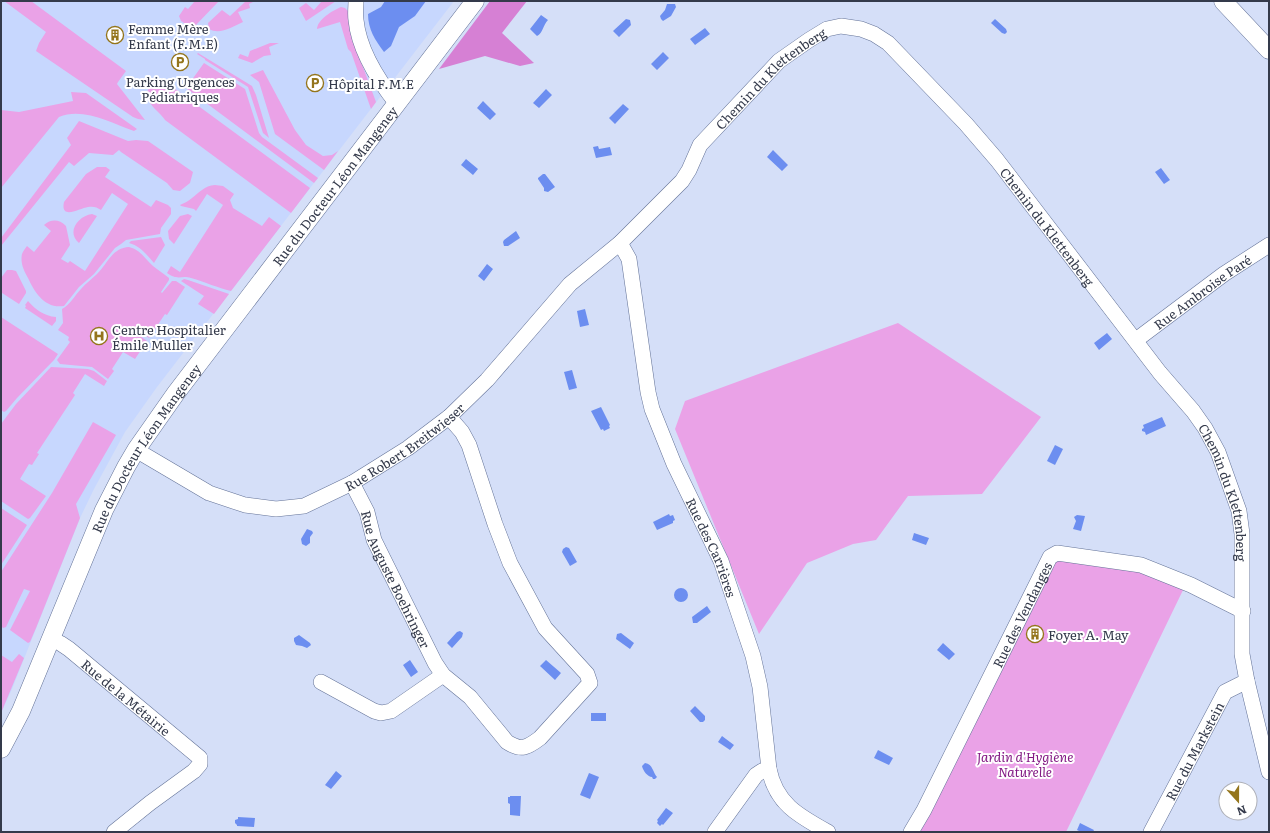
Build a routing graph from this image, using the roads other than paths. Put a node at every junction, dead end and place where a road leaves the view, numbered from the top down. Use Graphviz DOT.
graph roads {
  1 [pos="356,1"];
  2 [pos="475,1"];
  3 [pos="1223,1"];
  4 [pos="1269,50"];
  5 [pos="397,104"];
  6 [pos="620,243"];
  7 [pos="1269,245"];
  8 [pos="1136,340"];
  9 [pos="449,417"];
  10 [pos="136,450"];
  11 [pos="352,483"];
  12 [pos="1243,611"];
  13 [pos="51,640"];
  14 [pos="443,675"];
  15 [pos="1247,681"];
  16 [pos="321,682"];
  17 [pos="1,749"];
  18 [pos="769,769"];
  19 [pos="1269,772"];
  20 [pos="114,832"];
  21 [pos="715,832"];
  22 [pos="828,832"];
  23 [pos="911,832"];
  24 [pos="1151,832"];
  1 -- 5 [label="street"];
  2 -- 5 [label="street, Rue du Docteur Léon Mangeney"];
  3 -- 4 [label="street"];
  5 -- 10 [label="street, Rue du Docteur Léon Mangeney"];
  6 -- 8 [label="street, Chemin du Klettenberg"];
  6 -- 9 [label="street, Rue Robert Breitwieser"];
  6 -- 18 [label="street, Rue des Carrières"];
  7 -- 8 [label="street, Rue Ambroise Paré"];
  8 -- 12 [label="street, Chemin du Klettenberg"];
  9 -- 11 [label="street, Rue Robert Breitwieser"];
  9 -- 14 [label="street, Rue Auguste Boehringer"];
  10 -- 11 [label="street, Rue Robert Breitwieser"];
  10 -- 13 [label="street, Rue du Docteur Léon Mangeney"];
  11 -- 14 [label="street, Rue Auguste Boehringer"];
  12 -- 15 [label="street, Chemin du Klettenberg"];
  12 -- 23 [label="street, Rue des Vendanges"];
  13 -- 17 [label="street, Rue du Docteur Léon Mangeney"];
  13 -- 20 [label="street, Rue de la Métairie"];
  14 -- 16 [label="street"];
  15 -- 19 [label="street, Chemin du Klettenberg"];
  15 -- 24 [label="street, Rue du Markstein"];
  18 -- 21 [label="street"];
  18 -- 22 [label="street, Rue des Carrières"];
}
